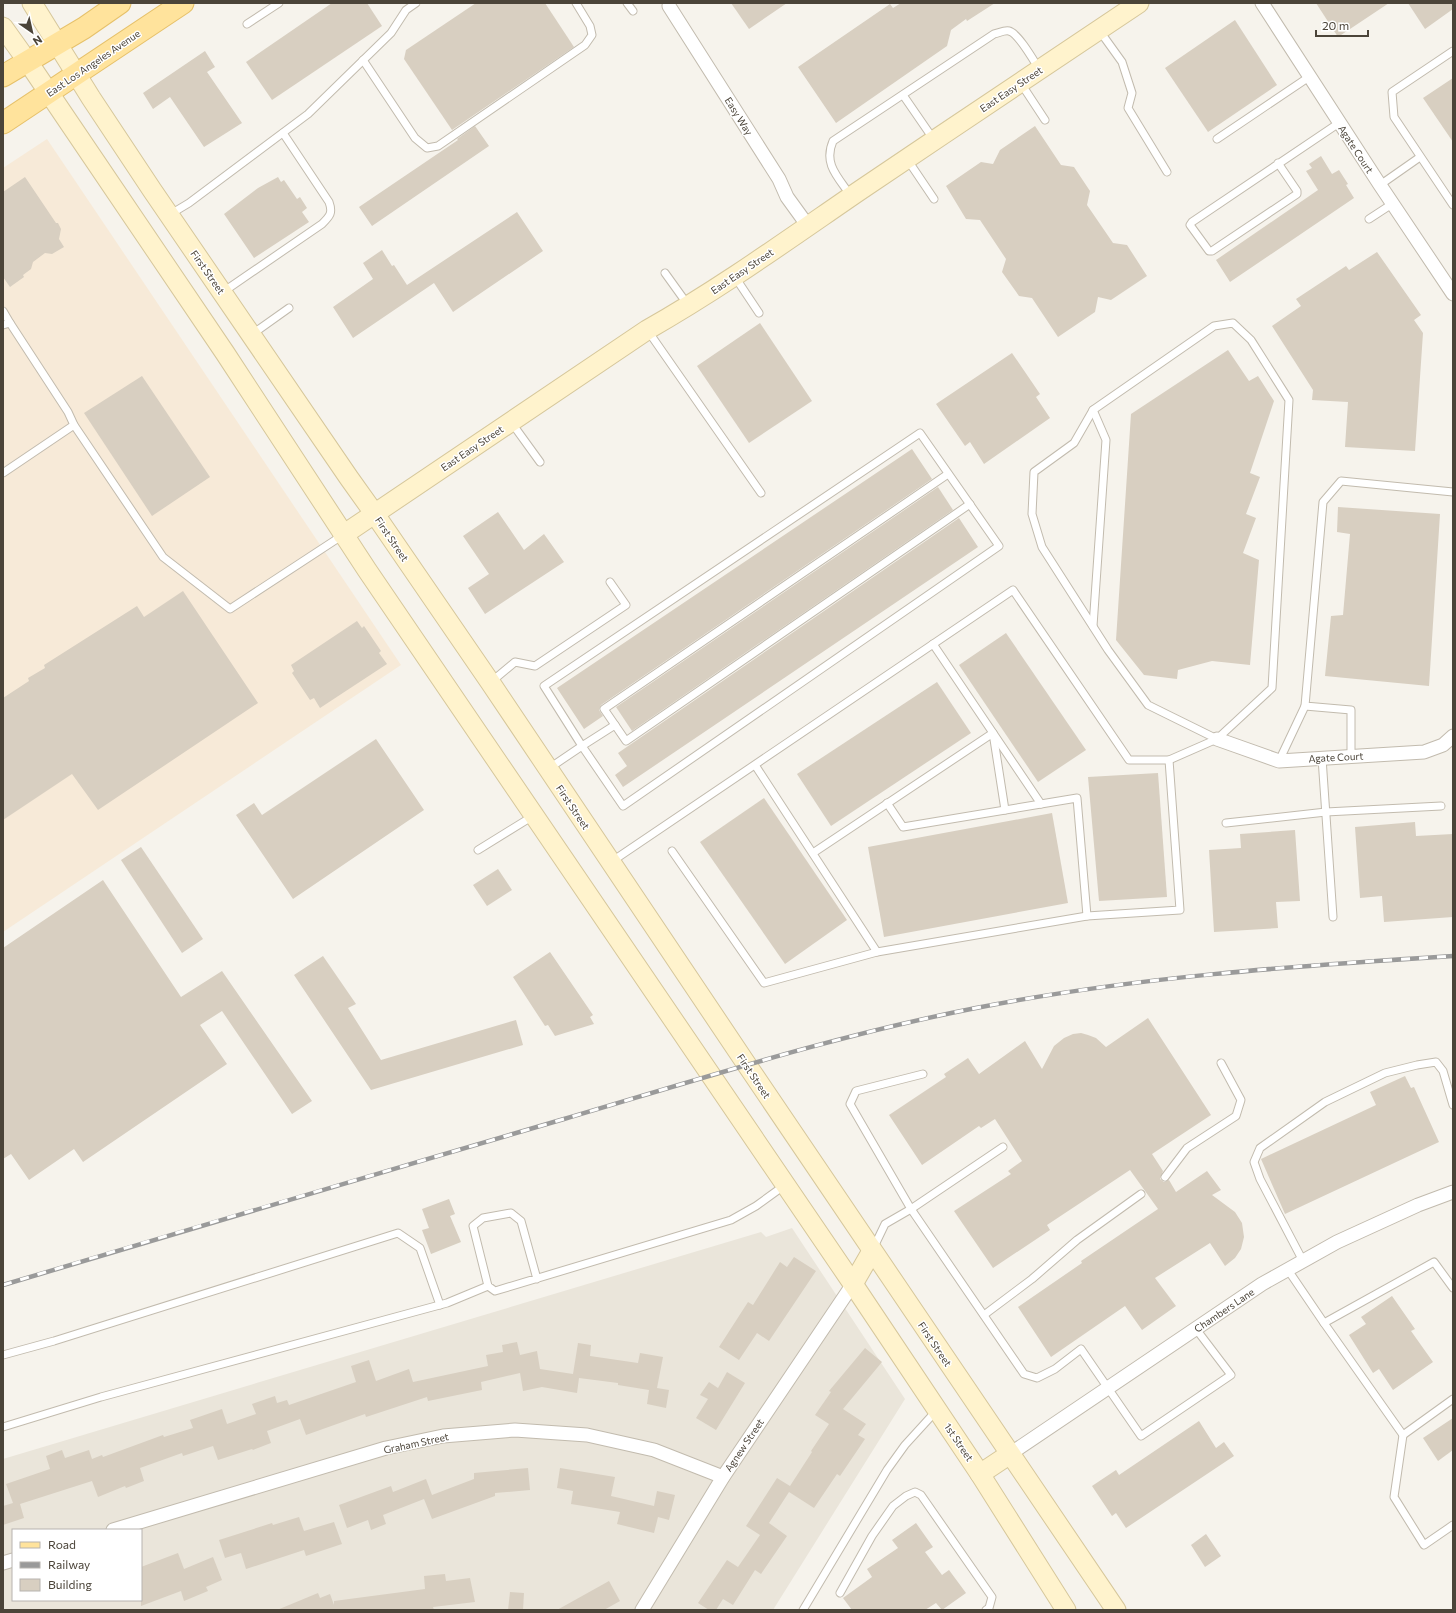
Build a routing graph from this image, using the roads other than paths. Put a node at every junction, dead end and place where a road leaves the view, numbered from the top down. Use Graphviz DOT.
graph roads {
  1 [pos="32,3"];
  2 [pos="120,3"];
  3 [pos="183,3"];
  4 [pos="278,3"];
  5 [pos="416,3"];
  6 [pos="576,3"];
  7 [pos="627,3"];
  8 [pos="1139,3"];
  9 [pos="1262,3"];
  10 [pos="669,6"];
  11 [pos="632,11"];
  12 [pos="247,24"];
  13 [pos="3,27"];
  14 [pos="1099,30"];
  15 [pos="58,44"];
  16 [pos="1453,51"];
  17 [pos="363,60"];
  18 [pos="28,62"];
  19 [pos="1039,70"];
  20 [pos="76,74"];
  21 [pos="3,76"];
  22 [pos="1309,77"];
  23 [pos="1020,82"];
  24 [pos="49,92"];
  25 [pos="903,94"];
  26 [pos="1045,120"];
  27 [pos="3,123"];
  28 [pos="1339,123"];
  29 [pos="283,133"];
  30 [pos="1217,138"];
  31 [pos="934,140"];
  32 [pos="1420,157"];
  33 [pos="907,159"];
  34 [pos="1278,163"];
  35 [pos="1167,172"];
  36 [pos="1380,185"];
  37 [pos="851,196"];
  38 [pos="934,199"];
  39 [pos="1392,204"];
  40 [pos="1453,205"];
  41 [pos="169,215"];
  42 [pos="1369,219"];
  43 [pos="808,226"];
  44 [pos="665,273"];
  45 [pos="735,277"];
  46 [pos="1449,279"];
  47 [pos="223,292"];
  48 [pos="1453,294"];
  49 [pos="689,306"];
  50 [pos="289,308"];
  51 [pos="3,311"];
  52 [pos="759,313"];
  53 [pos="7,324"];
  54 [pos="647,330"];
  55 [pos="251,335"];
  56 [pos="1093,410"];
  57 [pos="511,422"];
  58 [pos="74,425"];
  59 [pos="540,462"];
  60 [pos="3,473"];
  61 [pos="948,474"];
  62 [pos="1453,492"];
  63 [pos="761,493"];
  64 [pos="970,504"];
  65 [pos="374,513"];
  66 [pos="343,535"];
  67 [pos="610,582"];
  68 [pos="1093,626"];
  69 [pos="933,644"];
  70 [pos="490,682"];
  71 [pos="1305,706"];
  72 [pos="615,725"];
  73 [pos="992,733"];
  74 [pos="1453,736"];
  75 [pos="1217,739"];
  76 [pos="582,746"];
  77 [pos="1350,756"];
  78 [pos="1322,758"];
  79 [pos="1169,760"];
  80 [pos="1279,761"];
  81 [pos="755,765"];
  82 [pos="548,769"];
  83 [pos="887,804"];
  84 [pos="1041,804"];
  85 [pos="1441,806"];
  86 [pos="1005,810"];
  87 [pos="1326,812"];
  88 [pos="533,816"];
  89 [pos="1226,823"];
  90 [pos="478,850"];
  91 [pos="672,851"];
  92 [pos="813,853"];
  93 [pos="611,862"];
  94 [pos="1087,916"];
  95 [pos="1333,917"];
  96 [pos="877,952"];
  97 [pos="1221,1063"];
  98 [pos="923,1074"];
  99 [pos="1453,1105"];
  100 [pos="1003,1147"];
  101 [pos="1165,1177"];
  102 [pos="785,1185"];
  103 [pos="1453,1192"];
  104 [pos="1141,1194"];
  105 [pos="911,1209"];
  106 [pos="872,1251"];
  107 [pos="1303,1261"];
  108 [pos="1288,1270"];
  109 [pos="537,1279"];
  110 [pos="853,1284"];
  111 [pos="488,1286"];
  112 [pos="1453,1288"];
  113 [pos="440,1305"];
  114 [pos="984,1316"];
  115 [pos="1324,1323"];
  116 [pos="1196,1329"];
  117 [pos="3,1355"];
  118 [pos="1109,1388"];
  119 [pos="1453,1399"];
  120 [pos="937,1410"];
  121 [pos="3,1427"];
  122 [pos="1403,1435"];
  123 [pos="1010,1454"];
  124 [pos="980,1474"];
  125 [pos="723,1477"];
  126 [pos="1453,1526"];
  127 [pos="116,1529"];
  128 [pos="840,1593"];
  129 [pos="642,1610"];
  130 [pos="803,1610"];
  131 [pos="986,1610"];
  132 [pos="1066,1610"];
  133 [pos="1116,1610"];
  1 -- 15 [label="main road, First Street"];
  2 -- 15 [label="main road"];
  3 -- 20 [label="main road, East Los Angeles Avenue"];
  4 -- 12 [label="lane"];
  5 -- 17 [label="lane"];
  6 -- 17 [label="lane"];
  7 -- 11 [label="lane"];
  8 -- 14 [label="main road, East Easy Street"];
  9 -- 22 [label="street, Agate Court"];
  10 -- 43 [label="street, Easy Way"];
  13 -- 18 [label="main road"];
  14 -- 19 [label="main road, East Easy Street"];
  14 -- 35 [label="lane"];
  15 -- 18 [label="main road"];
  15 -- 20 [label="main road, First Street"];
  16 -- 32 [label="lane"];
  17 -- 29 [label="lane"];
  18 -- 21 [label="main road"];
  18 -- 24 [label="main road"];
  19 -- 23 [label="main road, East Easy Street"];
  19 -- 25 [label="lane"];
  20 -- 24 [label="main road, East Los Angeles Avenue"];
  20 -- 41 [label="main road, First Street"];
  22 -- 28 [label="street, Agate Court"];
  22 -- 30 [label="lane"];
  23 -- 26 [label="lane"];
  23 -- 31 [label="main road, East Easy Street"];
  24 -- 27 [label="main road, East Los Angeles Avenue"];
  24 -- 66 [label="main road"];
  25 -- 31 [label="lane"];
  25 -- 37 [label="lane"];
  28 -- 34 [label="lane"];
  28 -- 36 [label="street, Agate Court"];
  29 -- 41 [label="lane"];
  29 -- 47 [label="lane"];
  31 -- 33 [label="main road, East Easy Street"];
  32 -- 36 [label="lane"];
  32 -- 40 [label="lane"];
  33 -- 37 [label="main road, East Easy Street"];
  33 -- 38 [label="lane"];
  34 -- 34 [label="lane"];
  36 -- 39 [label="street, Agate Court"];
  37 -- 43 [label="main road, East Easy Street"];
  39 -- 42 [label="lane"];
  39 -- 46 [label="street, Agate Court"];
  41 -- 47 [label="main road, First Street"];
  43 -- 45 [label="main road, East Easy Street"];
  44 -- 49 [label="lane"];
  45 -- 49 [label="main road, East Easy Street"];
  45 -- 52 [label="lane"];
  46 -- 48 [label="street, Agate Court"];
  47 -- 55 [label="main road, First Street"];
  49 -- 54 [label="main road, East Easy Street"];
  50 -- 55 [label="lane"];
  51 -- 53 [label="lane"];
  53 -- 58 [label="lane"];
  54 -- 57 [label="main road, East Easy Street"];
  54 -- 63 [label="lane"];
  55 -- 65 [label="main road, First Street"];
  56 -- 68 [label="lane"];
  56 -- 68 [label="lane"];
  56 -- 75 [label="lane"];
  57 -- 59 [label="lane"];
  57 -- 65 [label="main road, East Easy Street"];
  58 -- 60 [label="lane"];
  58 -- 66 [label="lane"];
  61 -- 64 [label="lane"];
  61 -- 72 [label="lane"];
  61 -- 76 [label="lane"];
  62 -- 71 [label="lane"];
  64 -- 72 [label="lane"];
  64 -- 76 [label="lane"];
  65 -- 66 [label="main road, East Easy Street"];
  65 -- 70 [label="main road, First Street"];
  66 -- 88 [label="main road"];
  67 -- 70 [label="lane"];
  68 -- 75 [label="lane"];
  69 -- 73 [label="lane"];
  69 -- 79 [label="lane"];
  69 -- 81 [label="lane"];
  70 -- 82 [label="main road, First Street"];
  71 -- 77 [label="lane"];
  71 -- 80 [label="lane"];
  72 -- 76 [label="lane"];
  73 -- 83 [label="lane"];
  73 -- 84 [label="lane"];
  73 -- 86 [label="lane"];
  74 -- 77 [label="street, Agate Court"];
  75 -- 79 [label="lane"];
  75 -- 80 [label="street, Agate Court"];
  76 -- 82 [label="lane"];
  77 -- 78 [label="street, Agate Court"];
  78 -- 80 [label="street, Agate Court"];
  78 -- 87 [label="lane"];
  79 -- 94 [label="lane"];
  81 -- 92 [label="lane"];
  81 -- 93 [label="lane"];
  82 -- 93 [label="main road, First Street"];
  83 -- 86 [label="lane"];
  83 -- 92 [label="lane"];
  84 -- 86 [label="lane"];
  84 -- 94 [label="lane"];
  85 -- 87 [label="lane"];
  87 -- 89 [label="lane"];
  87 -- 95 [label="lane"];
  88 -- 90 [label="lane"];
  88 -- 102 [label="main road"];
  91 -- 96 [label="lane"];
  92 -- 96 [label="lane"];
  93 -- 106 [label="main road, First Street"];
  94 -- 96 [label="lane"];
  97 -- 101 [label="lane"];
  98 -- 105 [label="lane"];
  99 -- 107 [label="lane"];
  100 -- 105 [label="lane"];
  102 -- 109 [label="lane"];
  102 -- 110 [label="main road"];
  103 -- 107 [label="street, Chambers Lane"];
  104 -- 114 [label="lane"];
  105 -- 106 [label="lane"];
  105 -- 114 [label="lane"];
  106 -- 110 [label="main road"];
  106 -- 123 [label="main road, First Street"];
  107 -- 108 [label="street, Chambers Lane"];
  108 -- 115 [label="lane"];
  108 -- 116 [label="street, Chambers Lane"];
  109 -- 111 [label="lane"];
  109 -- 111 [label="lane"];
  110 -- 120 [label="main road"];
  110 -- 125 [label="street, Agnew Street"];
  111 -- 113 [label="lane"];
  112 -- 115 [label="lane"];
  113 -- 117 [label="lane"];
  113 -- 121 [label="lane"];
  114 -- 118 [label="lane"];
  115 -- 122 [label="lane"];
  116 -- 118 [label="street, Chambers Lane"];
  116 -- 118 [label="lane"];
  118 -- 123 [label="street, Chambers Lane"];
  119 -- 122 [label="lane"];
  120 -- 124 [label="main road, 1st Street"];
  120 -- 130 [label="lane"];
  122 -- 126 [label="lane"];
  123 -- 124 [label="main road"];
  123 -- 133 [label="main road, First Street"];
  124 -- 132 [label="main road"];
  125 -- 127 [label="street, Graham Street"];
  125 -- 129 [label="street, Agnew Street"];
  128 -- 131 [label="lane"];
}
